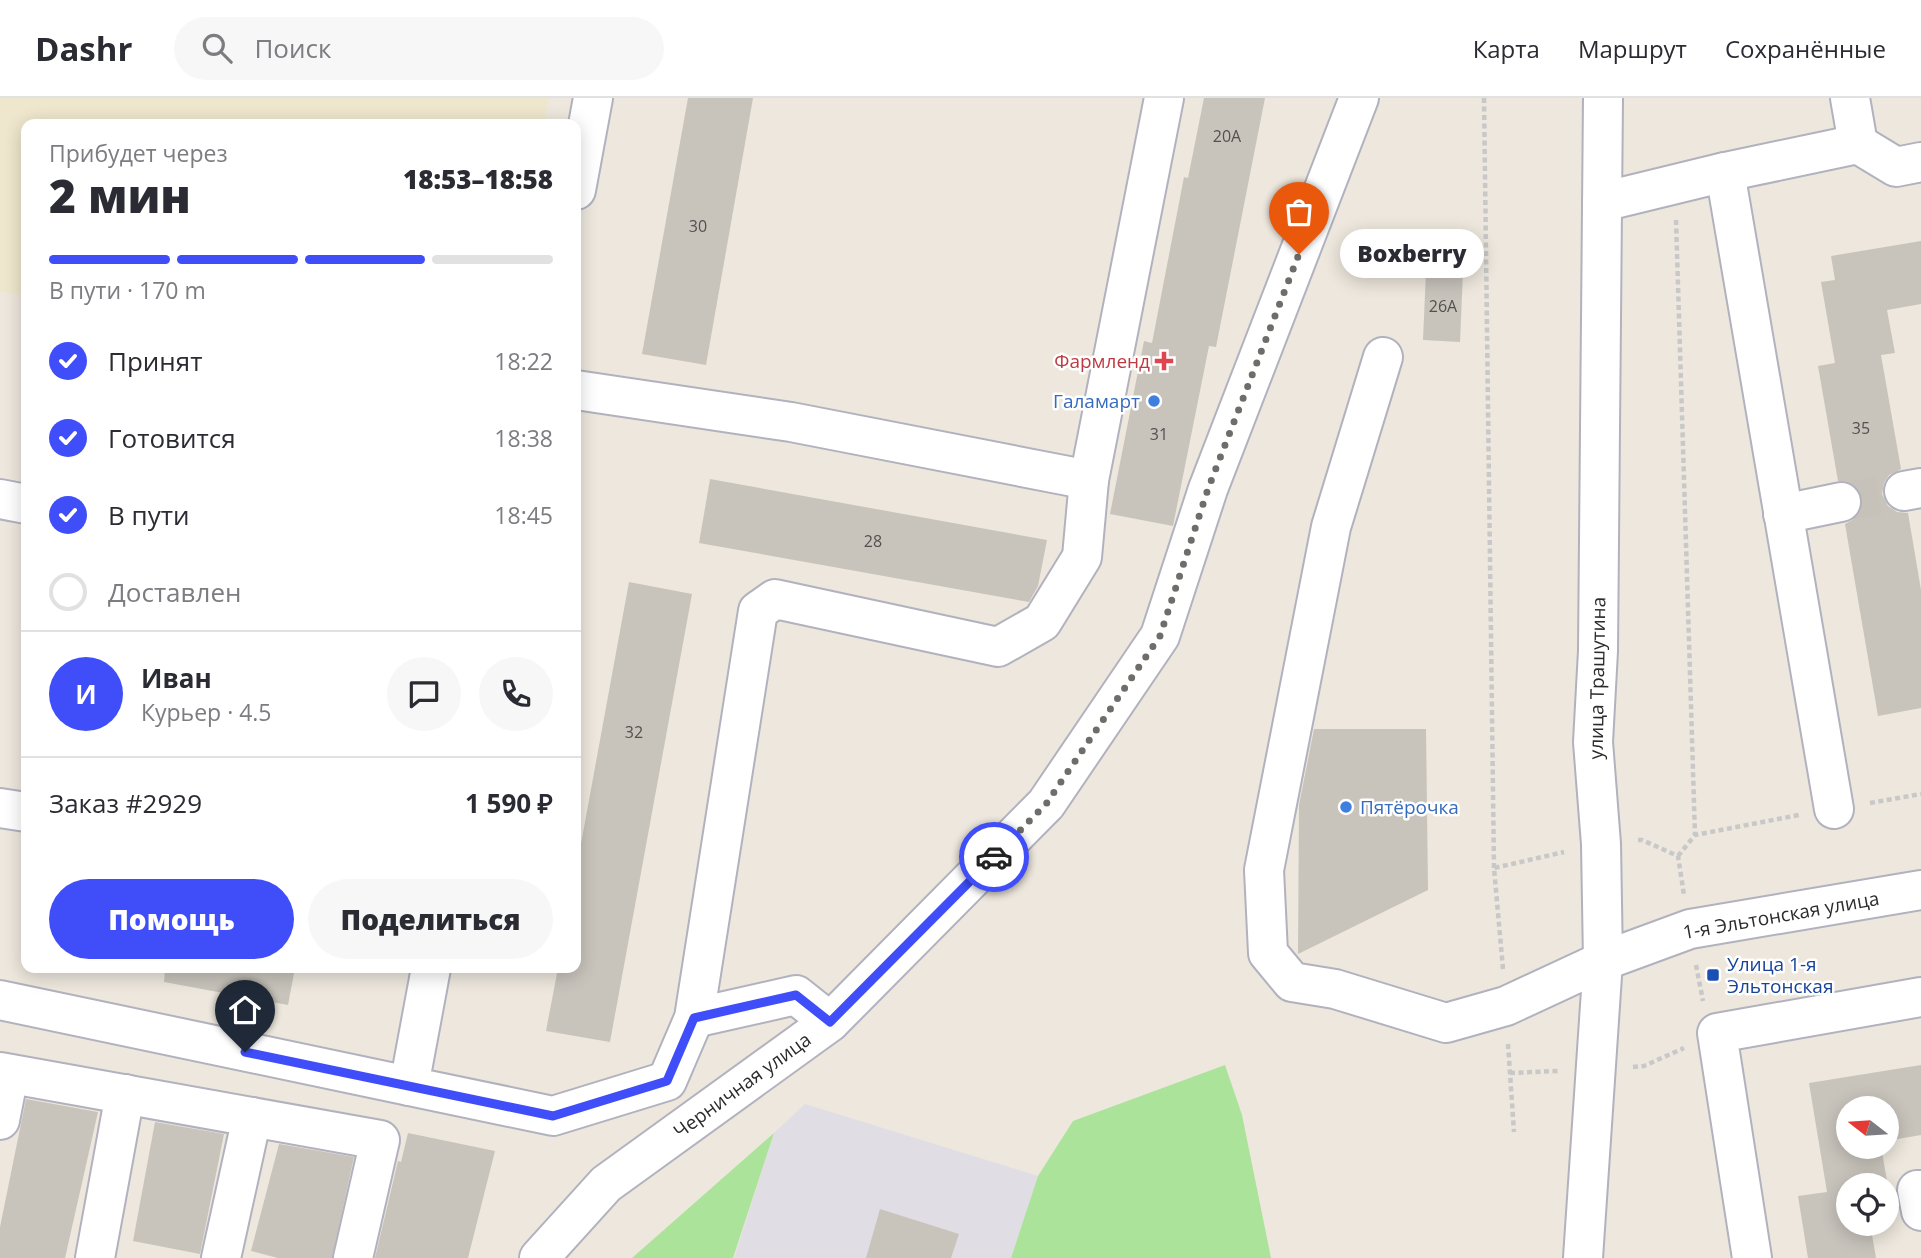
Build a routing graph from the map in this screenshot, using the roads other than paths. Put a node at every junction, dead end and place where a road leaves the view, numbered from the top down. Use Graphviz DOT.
graph roads {
  1 [pos="593,98"];
  2 [pos="1164,98"];
  3 [pos="1359,98"];
  4 [pos="1603,98"];
  5 [pos="1850,98"];
  6 [pos="1858,145"];
  7 [pos="1921,162"];
  8 [pos="581,163"];
  9 [pos="1725,172"];
  10 [pos="1602,202"];
  11 [pos="1383,356"];
  12 [pos="581,391"];
  13 [pos="1089,481"];
  14 [pos="0,499"];
  15 [pos="1841,502"];
  16 [pos="21,503"];
  17 [pos="1783,514"];
  18 [pos="0,808"];
  19 [pos="1834,809"];
  20 [pos="21,811"];
  21 [pos="1921,891"];
  22 [pos="1603,961"];
  23 [pos="430,973"];
  24 [pos="1921,997"];
  25 [pos="0,1000"];
  26 [pos="694,1018"];
  27 [pos="830,1022"];
  28 [pos="5,1073"];
  29 [pos="409,1086"];
  30 [pos="125,1094"];
  31 [pos="252,1117"];
  32 [pos="0,1120"];
  33 [pos="1921,1190"];
  34 [pos="1921,1211"];
  35 [pos="95,1258"];
  36 [pos="220,1258"];
  37 [pos="353,1258"];
  38 [pos="539,1258"];
  39 [pos="1583,1258"];
  40 [pos="1752,1258"];
  1 -- 8 [label="street"];
  2 -- 13 [label="street"];
  3 -- 27 [label="street, Черничная улица"];
  4 -- 10 [label="street, улица Трашутина"];
  5 -- 6 [label="street"];
  6 -- 7 [label="street"];
  6 -- 9 [label="street"];
  9 -- 10 [label="street"];
  9 -- 17 [label="street"];
  10 -- 22 [label="street, улица Трашутина"];
  11 -- 22 [label="street, 1-я Эльтонская улица"];
  12 -- 13 [label="street"];
  13 -- 26 [label="street"];
  14 -- 16 [label="street"];
  15 -- 17 [label="street"];
  17 -- 19 [label="street"];
  18 -- 20 [label="street"];
  21 -- 22 [label="street, 1-я Эльтонская улица"];
  22 -- 39 [label="street, улица Трашутина"];
  23 -- 29 [label="street"];
  24 -- 40 [label="street"];
  25 -- 29 [label="street"];
  26 -- 27 [label="street"];
  26 -- 29 [label="street"];
  27 -- 38 [label="street, Черничная улица"];
  28 -- 30 [label="street"];
  28 -- 32 [label="street"];
  30 -- 31 [label="street"];
  30 -- 35 [label="street"];
  31 -- 36 [label="street"];
  31 -- 37 [label="street"];
  33 -- 34 [label="street"];
}
